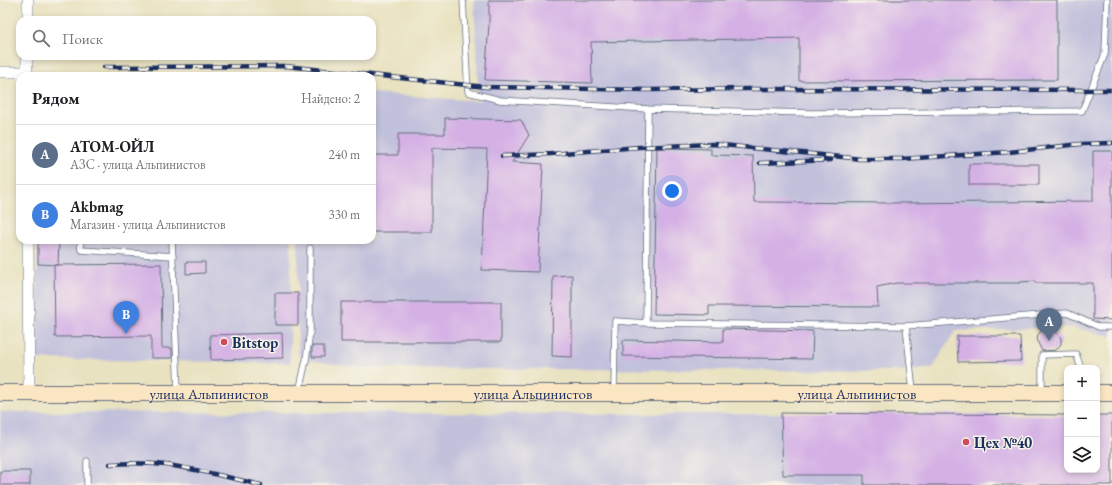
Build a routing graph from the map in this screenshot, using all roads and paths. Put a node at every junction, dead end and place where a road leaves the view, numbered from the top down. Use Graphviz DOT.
graph roads {
  1 [pos="28,0"];
  2 [pos="463,0"];
  3 [pos="1107,0"];
  4 [pos="28,16"];
  5 [pos="27,60"];
  6 [pos="0,72"];
  7 [pos="27,72"];
  8 [pos="16,73"];
  9 [pos="648,109"];
  10 [pos="28,244"];
  11 [pos="80,244"];
  12 [pos="172,244"];
  13 [pos="310,248"];
  14 [pos="173,256"];
  15 [pos="646,323"];
  16 [pos="906,326"];
  17 [pos="1112,327"];
  18 [pos="1079,365"];
  19 [pos="0,393"];
  20 [pos="29,393"];
  21 [pos="178,393"];
  22 [pos="299,393"];
  23 [pos="614,393"];
  24 [pos="913,393"];
  25 [pos="1042,393"];
  26 [pos="1064,393"];
  27 [pos="1100,393"];
  28 [pos="1112,393"];
  29 [pos="87,462"];
  30 [pos="87,485"];
  1 -- 4 [label="street"];
  2 -- 9 [label="lane"];
  3 -- 9 [label="lane"];
  5 -- 7 [label="street"];
  6 -- 8 [label="street"];
  9 -- 15 [label="lane"];
  10 -- 20 [label="street"];
  11 -- 14 [label="lane"];
  12 -- 14 [label="lane"];
  13 -- 22 [label="lane"];
  14 -- 21 [label="lane"];
  15 -- 16 [label="lane"];
  15 -- 23 [label="lane"];
  16 -- 17 [label="lane"];
  16 -- 24 [label="lane"];
  18 -- 25 [label="lane"];
  19 -- 20 [label="main road, улица Альпинистов"];
  20 -- 21 [label="main road, улица Альпинистов"];
  21 -- 22 [label="main road, улица Альпинистов"];
  22 -- 23 [label="main road, улица Альпинистов"];
  23 -- 24 [label="main road, улица Альпинистов"];
  24 -- 25 [label="main road, улица Альпинистов"];
  25 -- 26 [label="main road, улица Альпинистов"];
  27 -- 28 [label="main road"];
  29 -- 30 [label="lane"];
}
